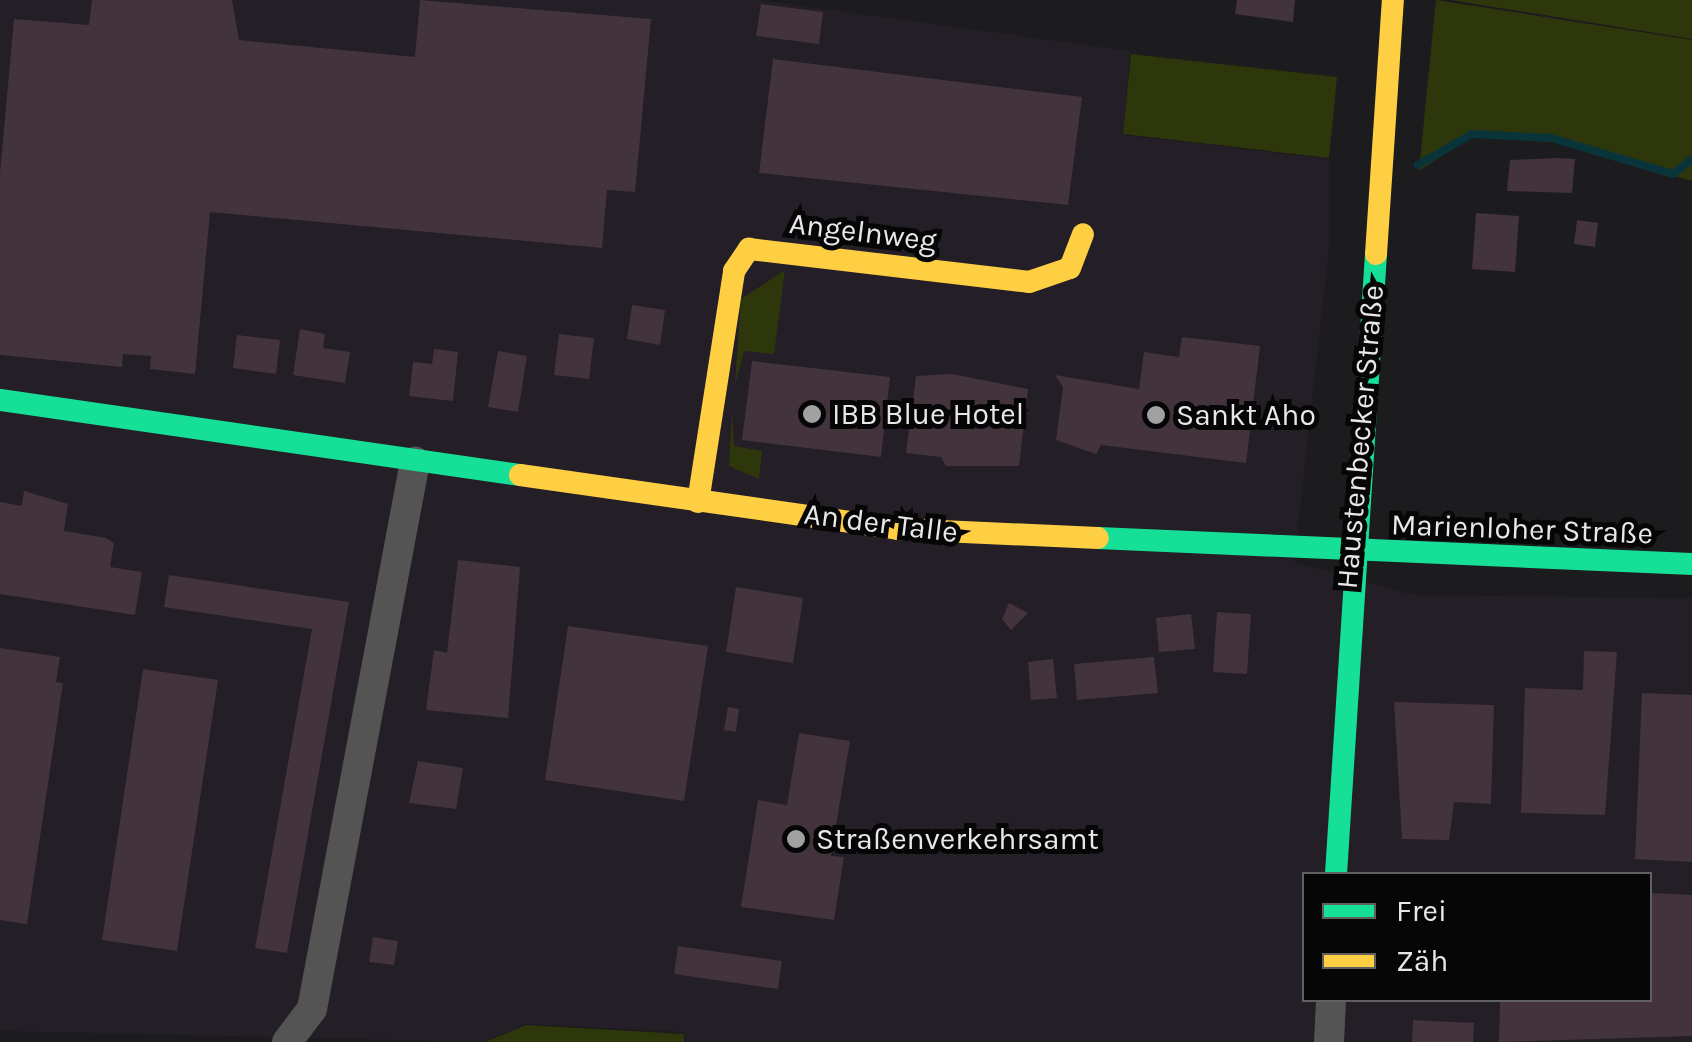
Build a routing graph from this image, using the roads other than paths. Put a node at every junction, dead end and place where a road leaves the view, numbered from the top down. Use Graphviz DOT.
graph roads {
  1 [pos="1393,0"];
  2 [pos="1083,234"];
  3 [pos="0,400"];
  4 [pos="415,462"];
  5 [pos="698,502"];
  6 [pos="1350,555"];
  7 [pos="1692,564"];
  8 [pos="1336,872"];
  9 [pos="1331,1002"];
  10 [pos="287,1042"];
  11 [pos="1329,1042"];
  1 -- 6 [label="street, Haustenbecker Straße"];
  2 -- 5 [label="street, Angelnweg"];
  3 -- 4 [label="street, An der Talle"];
  4 -- 5 [label="street, An der Talle"];
  4 -- 10 [label="street"];
  5 -- 6 [label="street, An der Talle"];
  6 -- 7 [label="street, Marienloher Straße"];
  6 -- 8 [label="street, Haustenbecker Straße"];
  9 -- 11 [label="street"];
}
